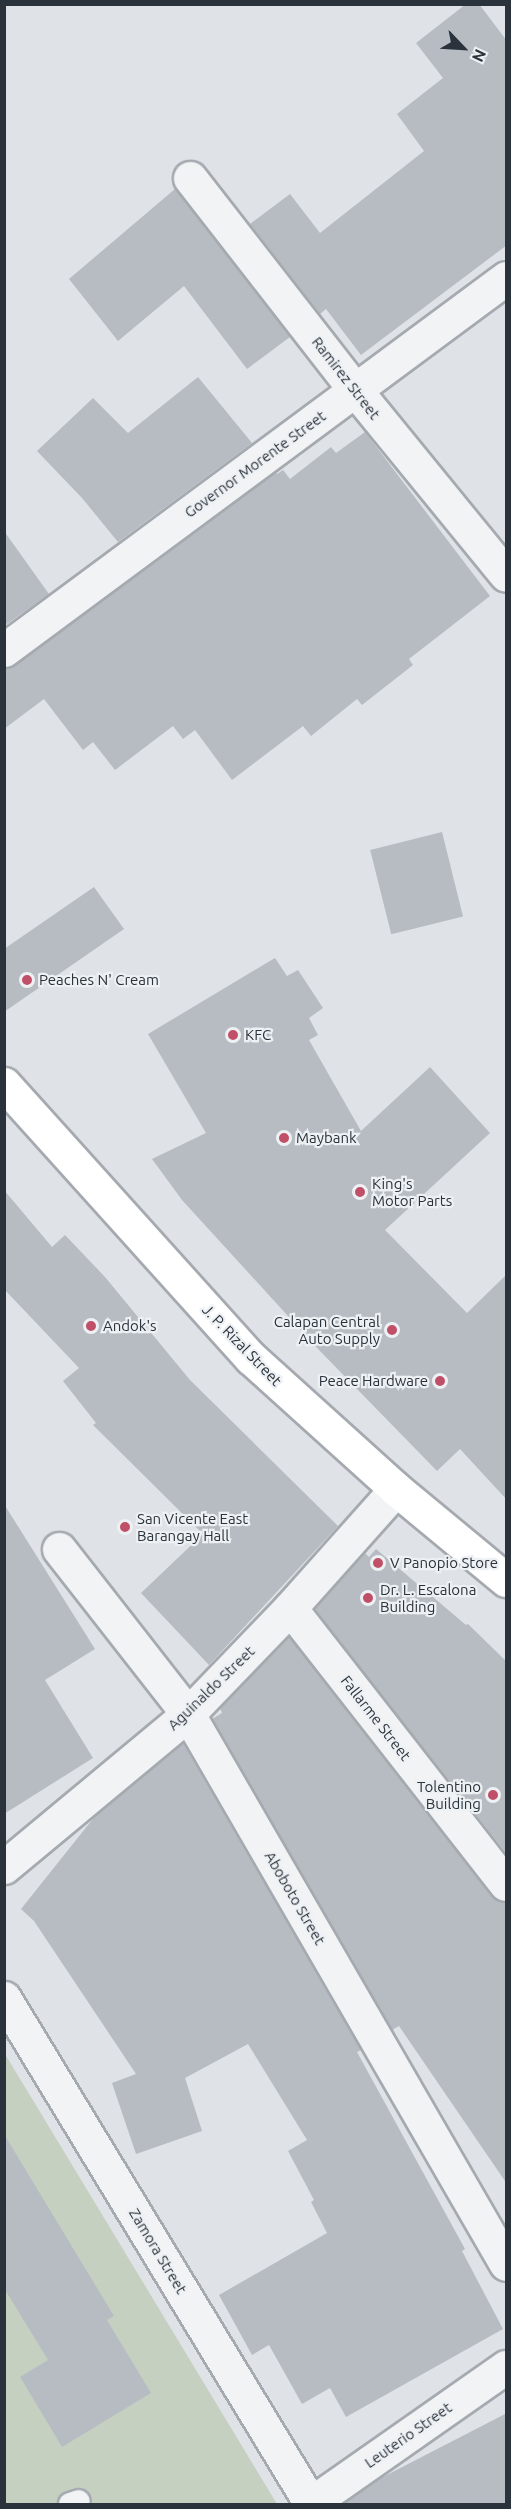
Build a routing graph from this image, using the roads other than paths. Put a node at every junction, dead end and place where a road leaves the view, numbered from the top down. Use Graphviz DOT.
graph roads {
  1 [pos="190,178"];
  2 [pos="507,278"];
  3 [pos="356,391"];
  4 [pos="507,575"];
  5 [pos="4,650"];
  6 [pos="4,1084"];
  7 [pos="396,1488"];
  8 [pos="59,1549"];
  9 [pos="507,1580"];
  10 [pos="290,1608"];
  11 [pos="188,1714"];
  12 [pos="4,1867"];
  13 [pos="507,1884"];
  14 [pos="4,1998"];
  15 [pos="507,2264"];
  16 [pos="507,2367"];
  17 [pos="310,2504"];
  1 -- 3 [label="street, Ramirez Street"];
  2 -- 3 [label="street, Governor Morente Street"];
  3 -- 4 [label="street, Ramirez Street"];
  3 -- 5 [label="street, Governor Morente Street"];
  6 -- 7 [label="highway, J. P. Rizal Street"];
  7 -- 9 [label="highway, J. P. Rizal Street"];
  7 -- 10 [label="street, Aguinaldo Street"];
  8 -- 11 [label="street, Aboboto Street"];
  10 -- 11 [label="street, Aguinaldo Street"];
  10 -- 13 [label="street, Fallarme Street"];
  11 -- 12 [label="street, Aguinaldo Street"];
  11 -- 15 [label="street, Aboboto Street"];
  14 -- 17 [label="street, Zamora Street"];
  16 -- 17 [label="street, Leuterio Street"];
}
